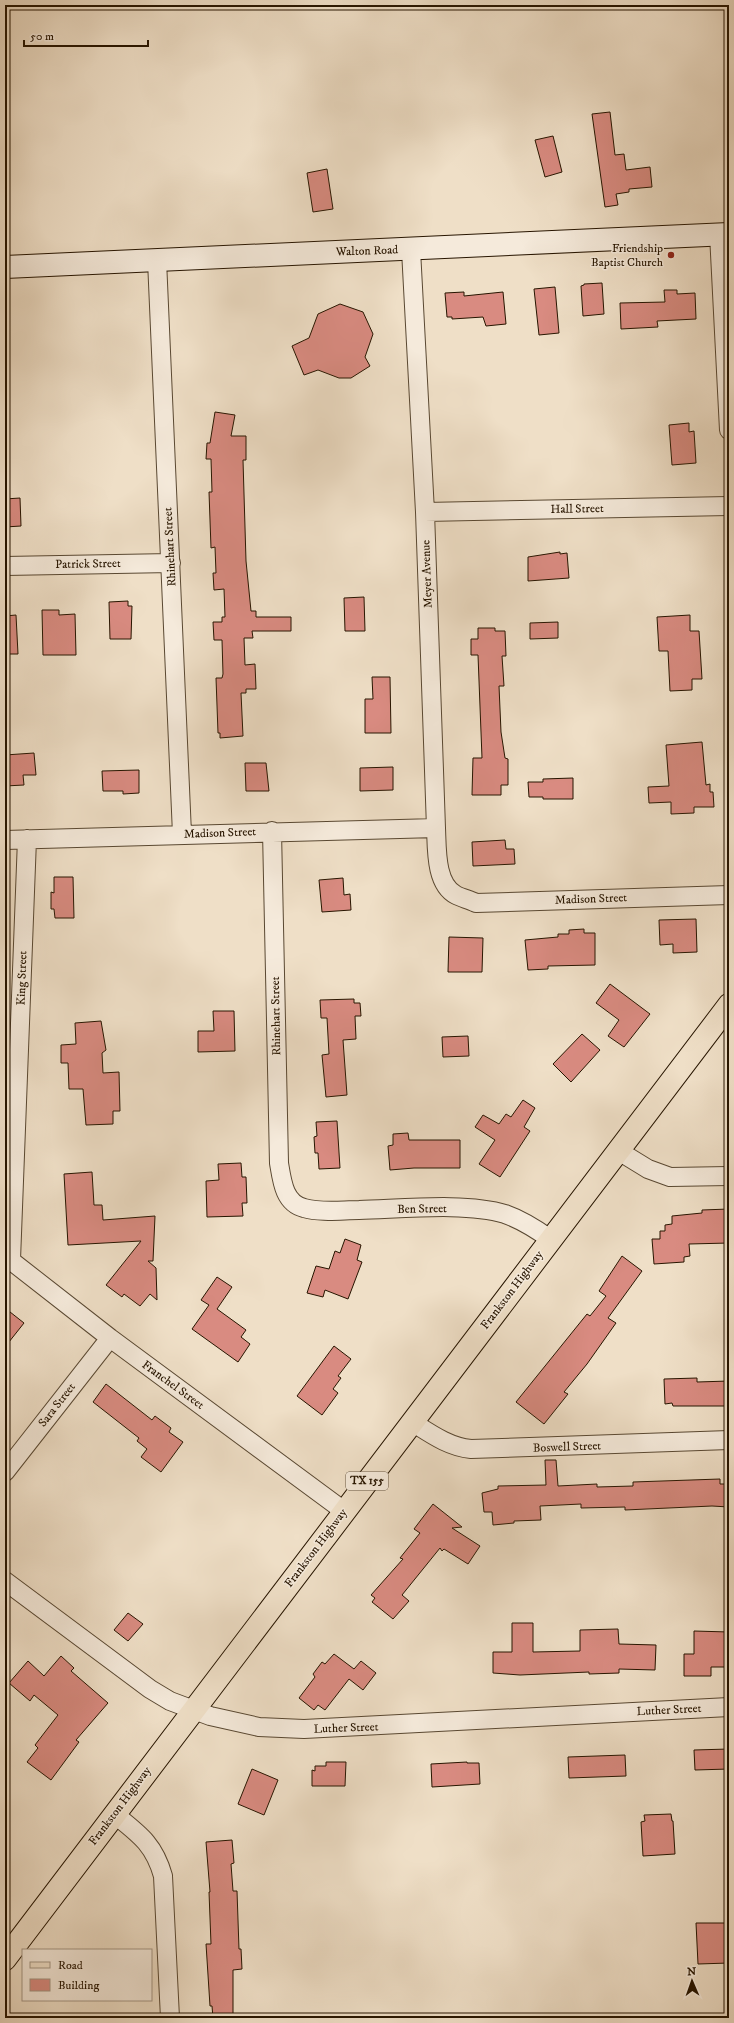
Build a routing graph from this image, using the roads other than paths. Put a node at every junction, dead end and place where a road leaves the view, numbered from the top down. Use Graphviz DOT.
graph roads {
  1 [pos="724,234"];
  2 [pos="411,250"];
  3 [pos="157,260"];
  4 [pos="5,267"];
  5 [pos="729,430"];
  6 [pos="729,506"];
  7 [pos="425,512"];
  8 [pos="171,563"];
  9 [pos="5,566"];
  10 [pos="436,828"];
  11 [pos="272,831"];
  12 [pos="182,834"];
  13 [pos="27,839"];
  14 [pos="5,840"];
  15 [pos="454,895"];
  16 [pos="729,895"];
  17 [pos="729,1004"];
  18 [pos="617,1150"];
  19 [pos="729,1176"];
  20 [pos="289,1199"];
  21 [pos="550,1239"];
  22 [pos="8,1258"];
  23 [pos="110,1338"];
  24 [pos="412,1422"];
  25 [pos="729,1440"];
  26 [pos="5,1472"];
  27 [pos="344,1511"];
  28 [pos="5,1581"];
  29 [pos="729,1707"];
  30 [pos="192,1710"];
  31 [pos="114,1814"];
  32 [pos="5,1959"];
  33 [pos="170,2018"];
  1 -- 2 [label="street, Walton Road"];
  1 -- 5 [label="street"];
  2 -- 3 [label="street, Walton Road"];
  2 -- 7 [label="street, Meyer Avenue"];
  3 -- 4 [label="street, Walton Road"];
  3 -- 8 [label="street, Rhinehart Street"];
  6 -- 7 [label="street, Hall Street"];
  7 -- 10 [label="street, Meyer Avenue"];
  8 -- 9 [label="street, Patrick Street"];
  8 -- 12 [label="street, Rhinehart Street"];
  10 -- 11 [label="street, Madison Street"];
  10 -- 15 [label="street, Meyer Avenue"];
  11 -- 12 [label="street, Madison Street"];
  11 -- 20 [label="street, Rhinehart Street"];
  12 -- 13 [label="street, Madison Street"];
  13 -- 14 [label="street, Madison Street"];
  13 -- 22 [label="street, King Street"];
  15 -- 16 [label="street, Madison Street"];
  17 -- 18 [label="main road, Frankston Highway / TX 155"];
  18 -- 19 [label="street"];
  18 -- 21 [label="main road, Frankston Highway / TX 155"];
  20 -- 21 [label="street, Ben Street"];
  21 -- 24 [label="main road, Frankston Highway / TX 155"];
  22 -- 23 [label="street, Franchel Street"];
  23 -- 26 [label="street, Sara Street"];
  23 -- 27 [label="street, Franchel Street"];
  24 -- 25 [label="street, Boswell Street"];
  24 -- 27 [label="main road, Frankston Highway / TX 155"];
  27 -- 30 [label="main road, Frankston Highway / TX 155"];
  28 -- 30 [label="street, Luther Street"];
  29 -- 30 [label="street, Luther Street"];
  30 -- 31 [label="main road, Frankston Highway / TX 155"];
  31 -- 32 [label="main road, Frankston Highway / TX 155"];
  31 -- 33 [label="street"];
}
